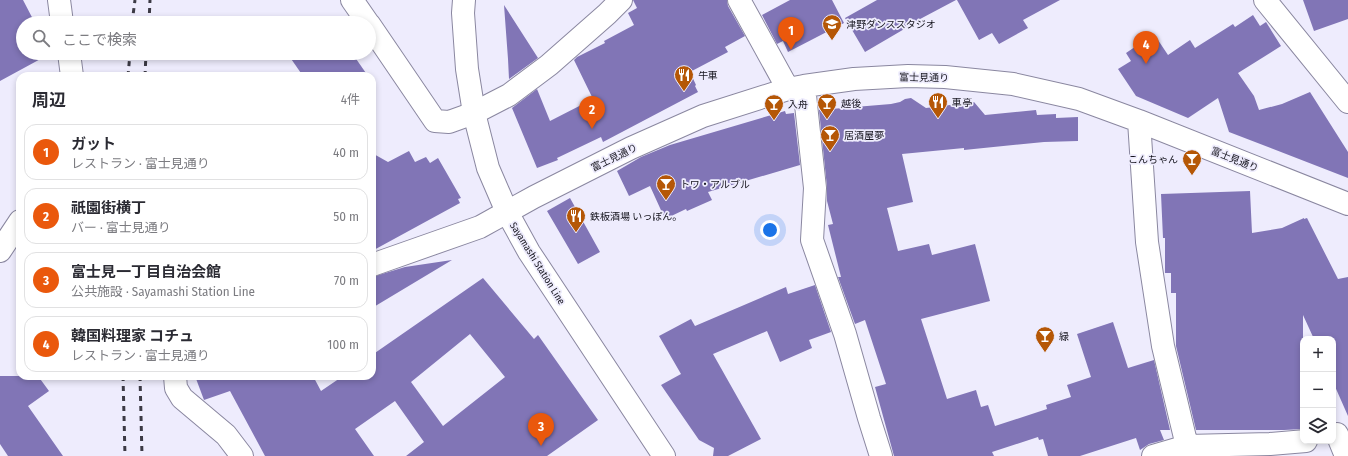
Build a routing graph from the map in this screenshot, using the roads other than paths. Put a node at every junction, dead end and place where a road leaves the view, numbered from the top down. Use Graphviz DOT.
graph roads {
  1 [pos="59,0"];
  2 [pos="352,0"];
  3 [pos="464,0"];
  4 [pos="621,0"];
  5 [pos="739,0"];
  6 [pos="1265,0"];
  7 [pos="61,16"];
  8 [pos="363,16"];
  9 [pos="376,34"];
  10 [pos="70,60"];
  11 [pos="71,72"];
  12 [pos="796,88"];
  13 [pos="1348,102"];
  14 [pos="474,113"];
  15 [pos="1139,121"];
  16 [pos="1348,204"];
  17 [pos="507,212"];
  18 [pos="16,227"];
  19 [pos="0,251"];
  20 [pos="376,264"];
  21 [pos="176,380"];
  22 [pos="1339,433"];
  23 [pos="1300,442"];
  24 [pos="1187,446"];
  25 [pos="242,456"];
  26 [pos="664,456"];
  27 [pos="881,456"];
  28 [pos="1153,456"];
  29 [pos="1346,456"];
  1 -- 7 [label="street"];
  2 -- 8 [label="street"];
  3 -- 14 [label="street, Sayamashi Station Line"];
  4 -- 14 [label="street"];
  5 -- 12 [label="street"];
  6 -- 13 [label="street"];
  9 -- 14 [label="street"];
  10 -- 11 [label="street"];
  12 -- 15 [label="street, 富士見通り"];
  12 -- 17 [label="street, 富士見通り"];
  12 -- 27 [label="street"];
  14 -- 17 [label="street, Sayamashi Station Line"];
  15 -- 16 [label="street, 富士見通り"];
  15 -- 24 [label="street"];
  17 -- 20 [label="street, 富士見通り"];
  17 -- 26 [label="street, Sayamashi Station Line"];
  18 -- 19 [label="street"];
  21 -- 25 [label="street"];
  22 -- 29 [label="street"];
  23 -- 24 [label="street"];
  24 -- 28 [label="street"];
}
